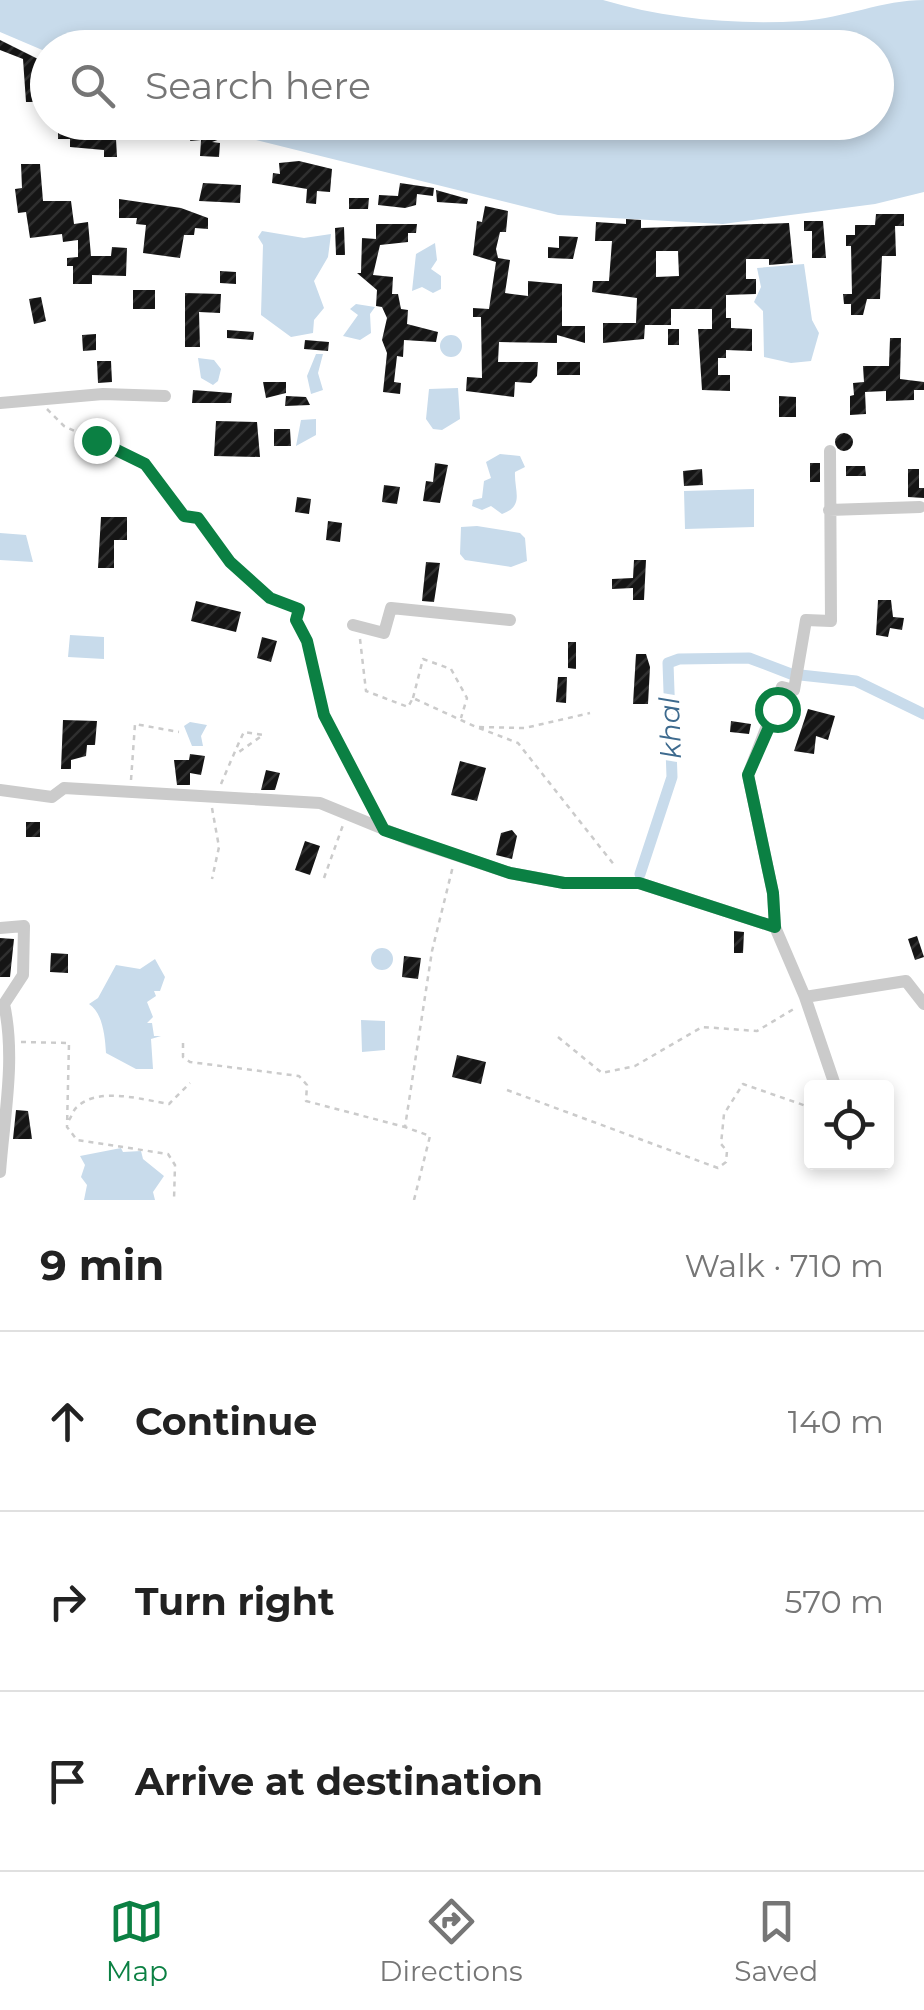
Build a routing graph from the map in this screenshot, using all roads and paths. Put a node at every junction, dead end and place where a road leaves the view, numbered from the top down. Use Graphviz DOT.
graph roads {
  1 [pos="164,396"];
  2 [pos="39,401"];
  3 [pos="0,403"];
  4 [pos="830,451"];
  5 [pos="920,507"];
  6 [pos="830,510"];
  7 [pos="510,620"];
  8 [pos="357,627"];
  9 [pos="413,698"];
  10 [pos="590,713"];
  11 [pos="460,720"];
  12 [pos="476,727"];
  13 [pos="179,732"];
  14 [pos="0,790"];
  15 [pos="130,792"];
  16 [pos="346,814"];
  17 [pos="384,830"];
  18 [pos="456,854"];
  19 [pos="615,866"];
  20 [pos="324,878"];
  21 [pos="775,927"];
  22 [pos="0,928"];
  23 [pos="806,999"];
  24 [pos="924,1004"];
  25 [pos="558,1037"];
  26 [pos="10,1041"];
  27 [pos="183,1043"];
  28 [pos="833,1080"];
  29 [pos="190,1083"];
  30 [pos="507,1090"];
  31 [pos="804,1105"];
  32 [pos="67,1121"];
  33 [pos="404,1128"];
  34 [pos="0,1172"];
  35 [pos="174,1200"];
  36 [pos="414,1200"];
  1 -- 2 [label="street"];
  2 -- 3 [label="street"];
  2 -- 17 [label="path"];
  4 -- 6 [label="street"];
  5 -- 6 [label="street"];
  6 -- 21 [label="street"];
  7 -- 8 [label="street"];
  8 -- 9 [label="path"];
  9 -- 11 [label="path"];
  9 -- 11 [label="path"];
  10 -- 12 [label="path"];
  11 -- 12 [label="path"];
  12 -- 19 [label="path"];
  13 -- 15 [label="path"];
  14 -- 15 [label="street"];
  15 -- 16 [label="street"];
  16 -- 17 [label="street"];
  16 -- 20 [label="path"];
  17 -- 18 [label="street"];
  18 -- 21 [label="street"];
  18 -- 33 [label="path"];
  21 -- 23 [label="street"];
  22 -- 26 [label="street"];
  23 -- 24 [label="street"];
  23 -- 25 [label="path"];
  23 -- 28 [label="street"];
  26 -- 32 [label="path"];
  26 -- 34 [label="street"];
  27 -- 33 [label="path"];
  29 -- 32 [label="path"];
  30 -- 31 [label="path"];
  32 -- 35 [label="path"];
  33 -- 36 [label="path"];
}
